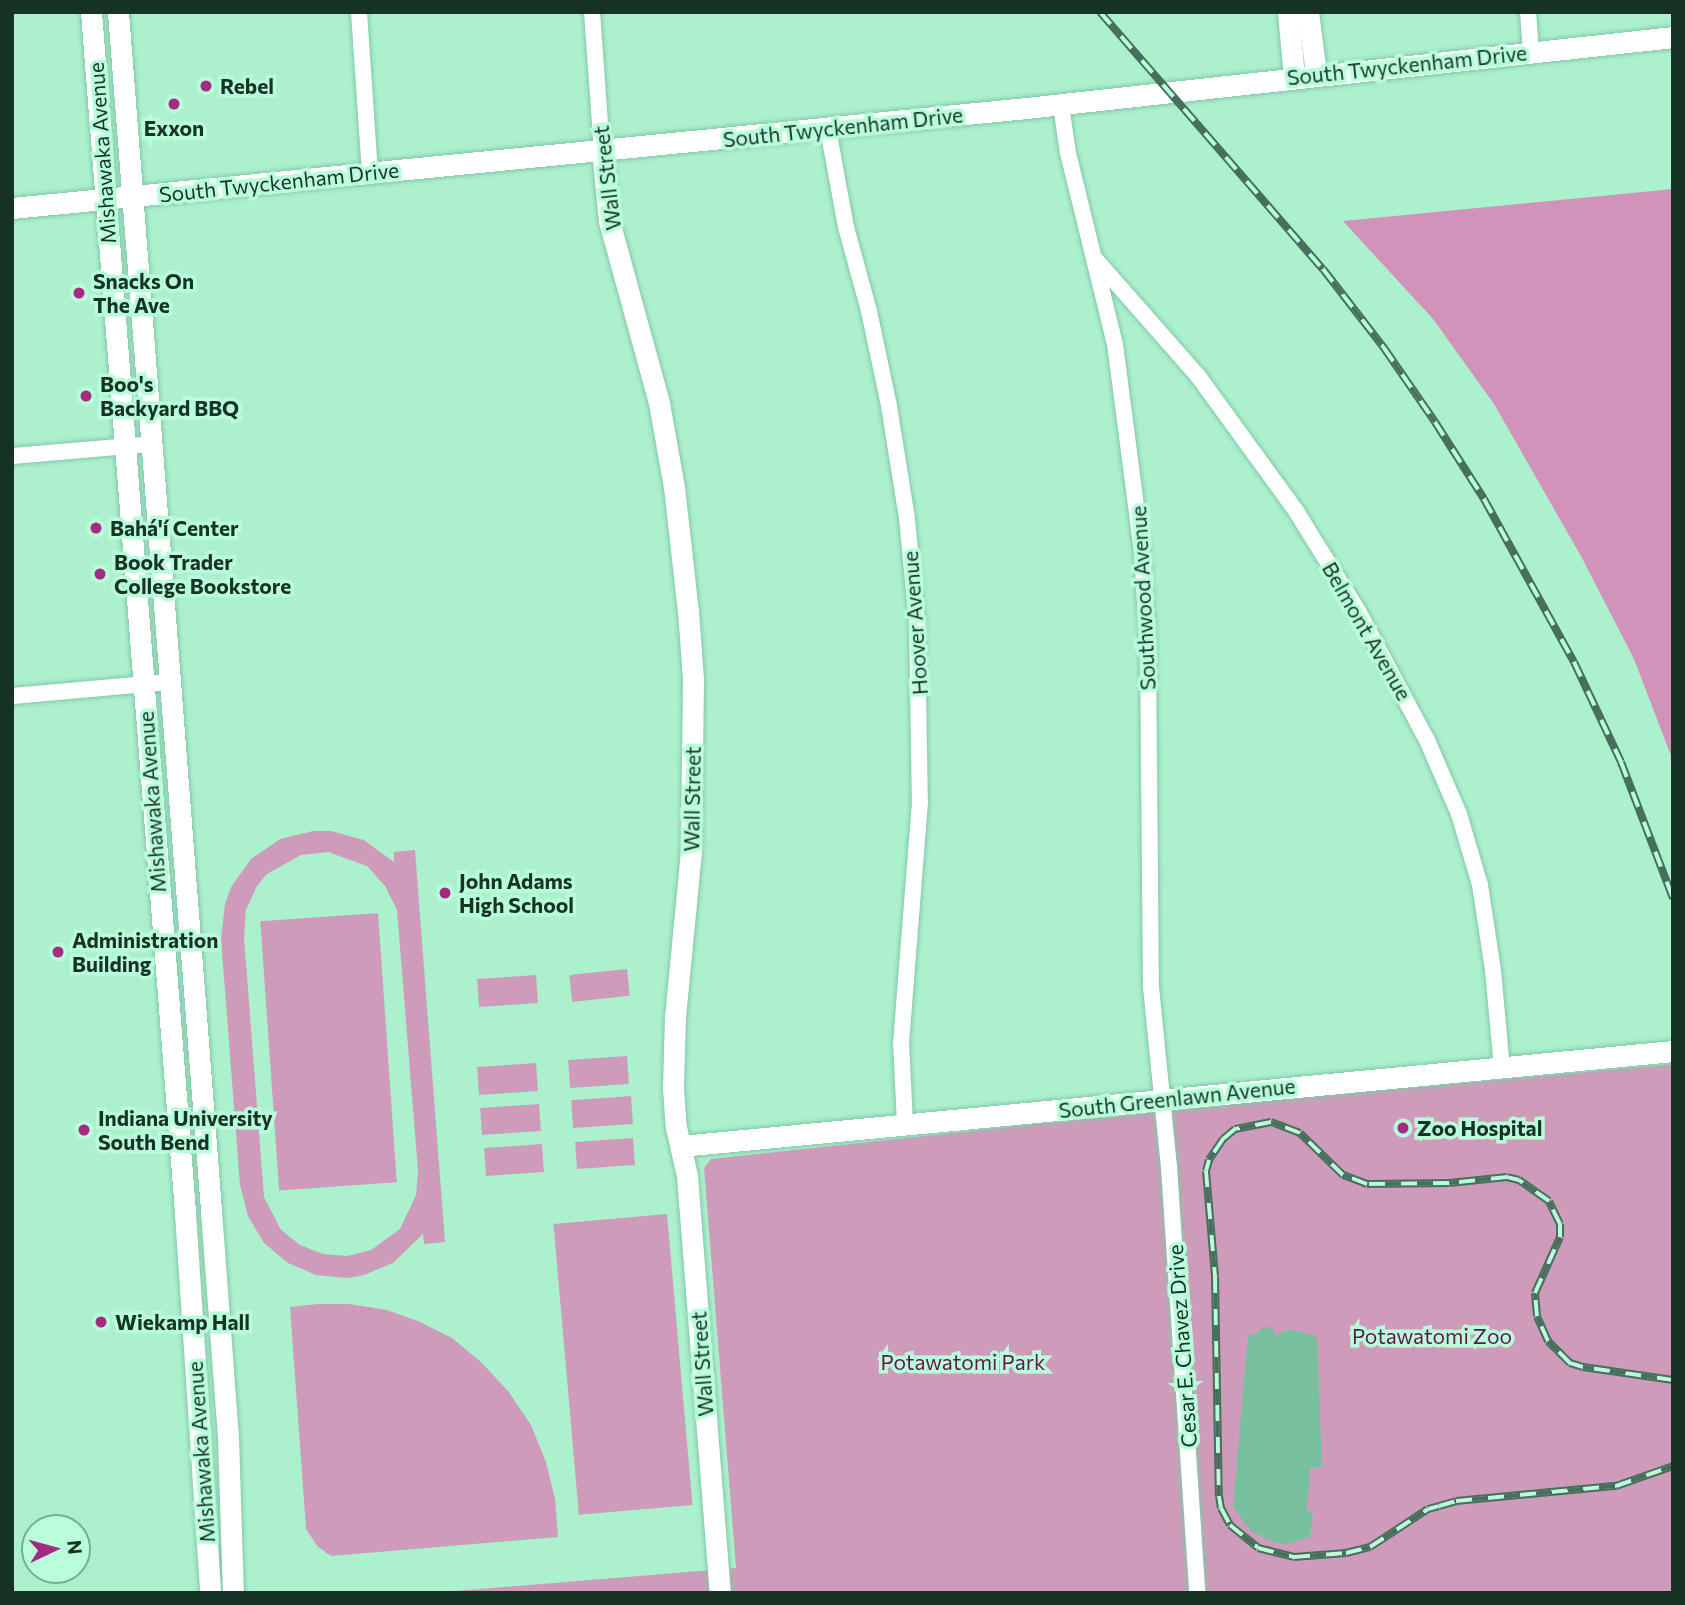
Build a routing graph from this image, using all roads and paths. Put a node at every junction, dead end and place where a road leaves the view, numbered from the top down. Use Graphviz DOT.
graph roads {
  1 [pos="91,12"];
  2 [pos="118,12"];
  3 [pos="359,12"];
  4 [pos="592,12"];
  5 [pos="1288,12"];
  6 [pos="1308,12"];
  7 [pos="1528,12"];
  8 [pos="1673,37"];
  9 [pos="1531,52"];
  10 [pos="1316,75"];
  11 [pos="1294,77"];
  12 [pos="1061,104"];
  13 [pos="828,129"];
  14 [pos="602,150"];
  15 [pos="370,173"];
  16 [pos="133,197"];
  17 [pos="106,199"];
  18 [pos="12,208"];
  19 [pos="1096,259"];
  20 [pos="151,444"];
  21 [pos="124,446"];
  22 [pos="12,456"];
  23 [pos="169,682"];
  24 [pos="143,684"];
  25 [pos="12,696"];
  26 [pos="1673,1051"];
  27 [pos="1502,1068"];
  28 [pos="1164,1099"];
  29 [pos="905,1125"];
  30 [pos="681,1146"];
  31 [pos="210,1593"];
  32 [pos="233,1593"];
  33 [pos="720,1593"];
  34 [pos="1197,1593"];
  1 -- 17 [label="street, Mishawaka Avenue"];
  2 -- 16 [label="street, Mishawaka Avenue"];
  3 -- 15 [label="street"];
  4 -- 14 [label="street, Wall Street"];
  5 -- 11 [label="street"];
  6 -- 10 [label="street"];
  7 -- 9 [label="street"];
  8 -- 9 [label="street, South Twyckenham Drive"];
  9 -- 10 [label="street, South Twyckenham Drive"];
  10 -- 11 [label="street, South Twyckenham Drive"];
  11 -- 12 [label="street, South Twyckenham Drive"];
  12 -- 13 [label="street, South Twyckenham Drive"];
  12 -- 19 [label="street, Southwood Avenue"];
  13 -- 14 [label="street, South Twyckenham Drive"];
  13 -- 29 [label="street, Hoover Avenue"];
  14 -- 15 [label="street, South Twyckenham Drive"];
  14 -- 30 [label="street, Wall Street"];
  15 -- 16 [label="street, South Twyckenham Drive"];
  16 -- 17 [label="street, South Twyckenham Drive"];
  16 -- 20 [label="street, Mishawaka Avenue"];
  17 -- 18 [label="street, South Twyckenham Drive"];
  17 -- 21 [label="street, Mishawaka Avenue"];
  19 -- 27 [label="street, Belmont Avenue"];
  19 -- 28 [label="street, Southwood Avenue"];
  20 -- 21 [label="street"];
  20 -- 23 [label="street, Mishawaka Avenue"];
  21 -- 22 [label="street"];
  21 -- 24 [label="street, Mishawaka Avenue"];
  23 -- 24 [label="street"];
  23 -- 32 [label="street, Mishawaka Avenue"];
  24 -- 25 [label="street"];
  24 -- 31 [label="street, Mishawaka Avenue"];
  26 -- 27 [label="street, South Greenlawn Avenue"];
  27 -- 28 [label="street, South Greenlawn Avenue"];
  28 -- 29 [label="street, South Greenlawn Avenue"];
  28 -- 34 [label="street, Cesar E. Chavez Drive"];
  29 -- 30 [label="street, South Greenlawn Avenue"];
  30 -- 33 [label="street, Wall Street"];
}
